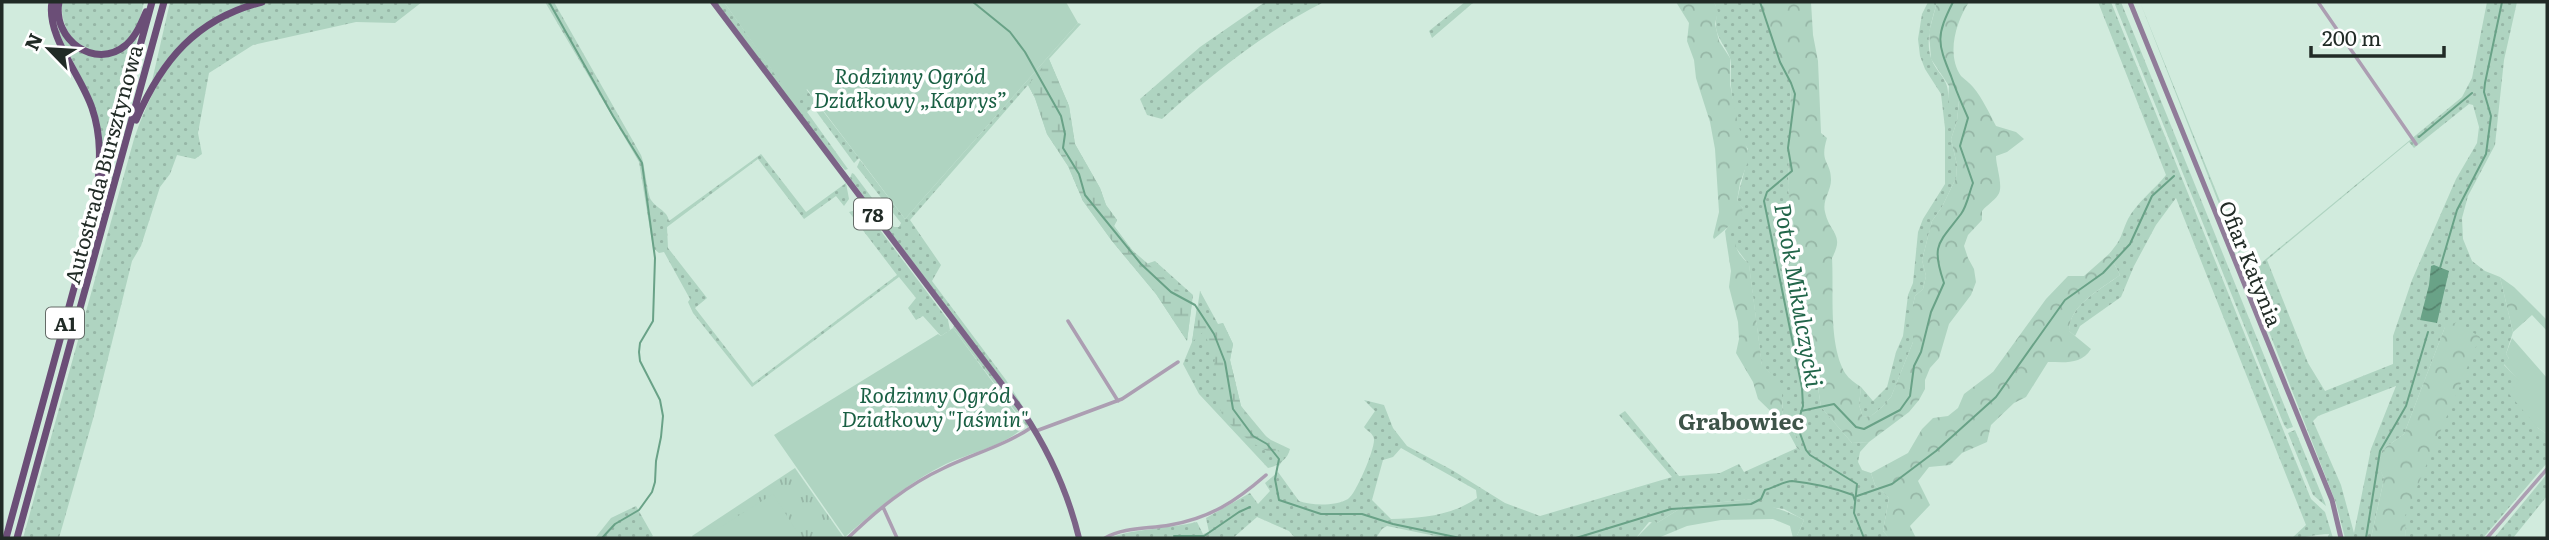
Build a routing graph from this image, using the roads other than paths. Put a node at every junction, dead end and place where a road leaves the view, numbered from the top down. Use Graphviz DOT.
graph roads {
  1 [pos="52,2"];
  2 [pos="59,2"];
  3 [pos="151,2"];
  4 [pos="164,2"];
  5 [pos="262,2"];
  6 [pos="713,2"];
  7 [pos="2130,2"];
  8 [pos="2318,2"];
  9 [pos="126,143"];
  10 [pos="2416,144"];
  11 [pos="95,216"];
  12 [pos="1068,321"];
  13 [pos="1178,362"];
  14 [pos="1118,401"];
  15 [pos="1034,429"];
  16 [pos="2547,469"];
  17 [pos="1266,475"];
  18 [pos="883,507"];
  19 [pos="6,538"];
  20 [pos="17,538"];
  21 [pos="848,538"];
  22 [pos="897,538"];
  23 [pos="1079,538"];
  24 [pos="1105,538"];
  25 [pos="2341,538"];
  26 [pos="2487,538"];
  1 -- 11 [label="highway"];
  2 -- 3 [label="highway"];
  3 -- 11 [label="highway, Autostrada Bursztynowa / A1"];
  4 -- 9 [label="highway, Autostrada Bursztynowa / A1"];
  5 -- 9 [label="highway"];
  6 -- 15 [label="main road, 78"];
  7 -- 25 [label="street, Ofiar Katynia"];
  8 -- 10 [label="street"];
  9 -- 20 [label="highway, Autostrada Bursztynowa / A1"];
  11 -- 19 [label="highway, Autostrada Bursztynowa / A1"];
  12 -- 14 [label="street"];
  13 -- 14 [label="street"];
  14 -- 15 [label="street"];
  15 -- 18 [label="street"];
  15 -- 23 [label="main road, 78"];
  16 -- 26 [label="street"];
  17 -- 24 [label="street"];
  18 -- 21 [label="street"];
  18 -- 22 [label="street"];
}
